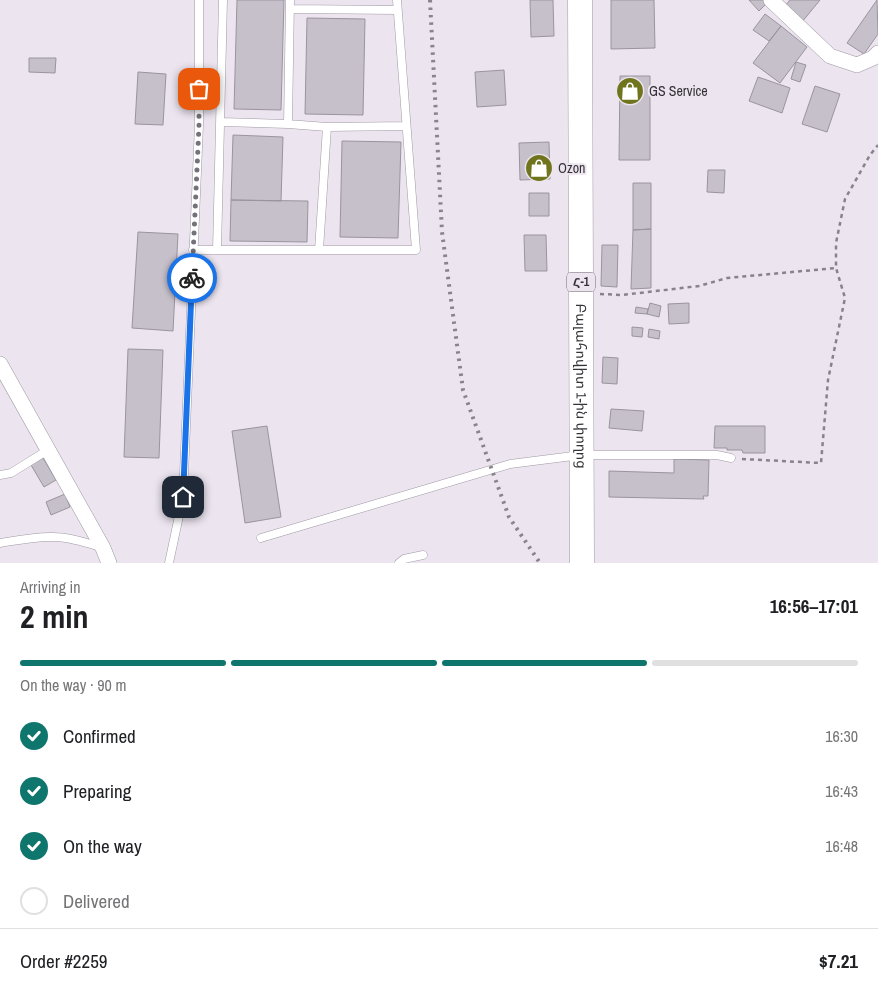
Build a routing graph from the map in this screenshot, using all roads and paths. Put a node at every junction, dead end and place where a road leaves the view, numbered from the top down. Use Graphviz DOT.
graph roads {
  1 [pos="199,0"];
  2 [pos="224,0"];
  3 [pos="290,0"];
  4 [pos="397,0"];
  5 [pos="580,0"];
  6 [pos="771,0"];
  7 [pos="290,9"];
  8 [pos="397,10"];
  9 [pos="878,53"];
  10 [pos="221,122"];
  11 [pos="288,124"];
  12 [pos="406,126"];
  13 [pos="326,127"];
  14 [pos="878,145"];
  15 [pos="193,250"];
  16 [pos="217,250"];
  17 [pos="319,250"];
  18 [pos="836,268"];
  19 [pos="581,293"];
  20 [pos="0,364"];
  21 [pos="48,450"];
  22 [pos="581,455"];
  23 [pos="731,458"];
  24 [pos="0,475"];
  25 [pos="261,538"];
  26 [pos="0,543"];
  27 [pos="103,548"];
  28 [pos="423,555"];
  29 [pos="108,563"];
  30 [pos="169,563"];
  31 [pos="399,563"];
  32 [pos="582,563"];
  1 -- 15 [label="lane"];
  2 -- 10 [label="lane"];
  3 -- 7 [label="lane"];
  4 -- 8 [label="lane"];
  5 -- 19 [label="main road, Բալահովիտ 1-ին փողոց / Հ-1"];
  6 -- 9 [label="street"];
  7 -- 8 [label="lane"];
  7 -- 11 [label="lane"];
  8 -- 12 [label="lane"];
  10 -- 11 [label="lane"];
  10 -- 16 [label="lane"];
  11 -- 13 [label="lane"];
  12 -- 13 [label="lane"];
  12 -- 17 [label="lane"];
  13 -- 17 [label="lane"];
  14 -- 18 [label="path"];
  15 -- 16 [label="lane"];
  15 -- 30 [label="lane"];
  16 -- 17 [label="lane"];
  18 -- 19 [label="path"];
  18 -- 23 [label="path"];
  19 -- 22 [label="main road, Բալահովիտ 1-ին փողոց / Հ-1"];
  20 -- 21 [label="street"];
  21 -- 24 [label="lane"];
  21 -- 27 [label="street"];
  22 -- 23 [label="lane"];
  22 -- 25 [label="lane"];
  22 -- 32 [label="main road, Բալահովիտ 1-ին փողոց / Հ-1"];
  26 -- 27 [label="lane"];
  27 -- 29 [label="street"];
  28 -- 31 [label="lane"];
}
